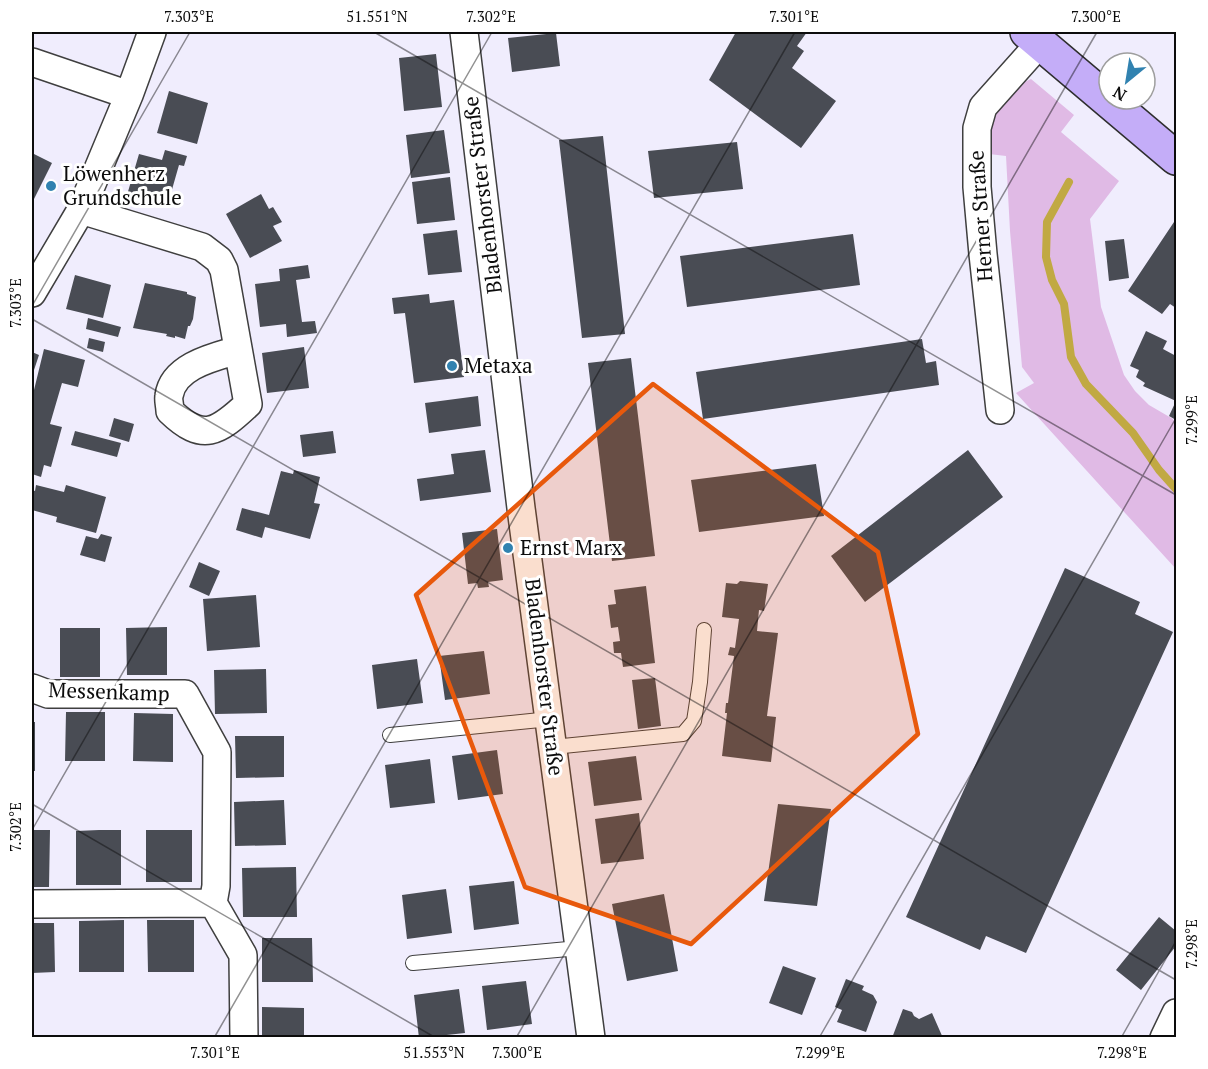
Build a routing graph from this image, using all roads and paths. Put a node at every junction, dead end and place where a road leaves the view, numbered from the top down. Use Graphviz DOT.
graph roads {
  1 [pos="152,32"];
  2 [pos="464,32"];
  3 [pos="1034,37"];
  4 [pos="32,62"];
  5 [pos="129,95"];
  6 [pos="1176,158"];
  7 [pos="81,210"];
  8 [pos="32,292"];
  9 [pos="238,350"];
  10 [pos="1000,410"];
  11 [pos="704,630"];
  12 [pos="32,688"];
  13 [pos="550,719"];
  14 [pos="390,735"];
  15 [pos="554,747"];
  16 [pos="213,903"];
  17 [pos="32,904"];
  18 [pos="579,948"];
  19 [pos="413,963"];
  20 [pos="1176,1013"];
  21 [pos="244,1038"];
  22 [pos="591,1038"];
  23 [pos="1164,1038"];
  1 -- 5 [label="street"];
  2 -- 13 [label="street, Bladenhorster Straße"];
  3 -- 6 [label="main road, Herner Straße"];
  3 -- 10 [label="street, Herner Straße"];
  4 -- 5 [label="street"];
  5 -- 7 [label="street"];
  7 -- 8 [label="street"];
  7 -- 9 [label="street"];
  11 -- 15 [label="lane"];
  12 -- 16 [label="street, Messenkamp"];
  13 -- 14 [label="lane"];
  13 -- 15 [label="street, Bladenhorster Straße"];
  15 -- 18 [label="street, Bladenhorster Straße"];
  16 -- 17 [label="street"];
  16 -- 21 [label="street"];
  18 -- 19 [label="lane"];
  18 -- 22 [label="street, Bladenhorster Straße"];
  20 -- 23 [label="street"];
}
